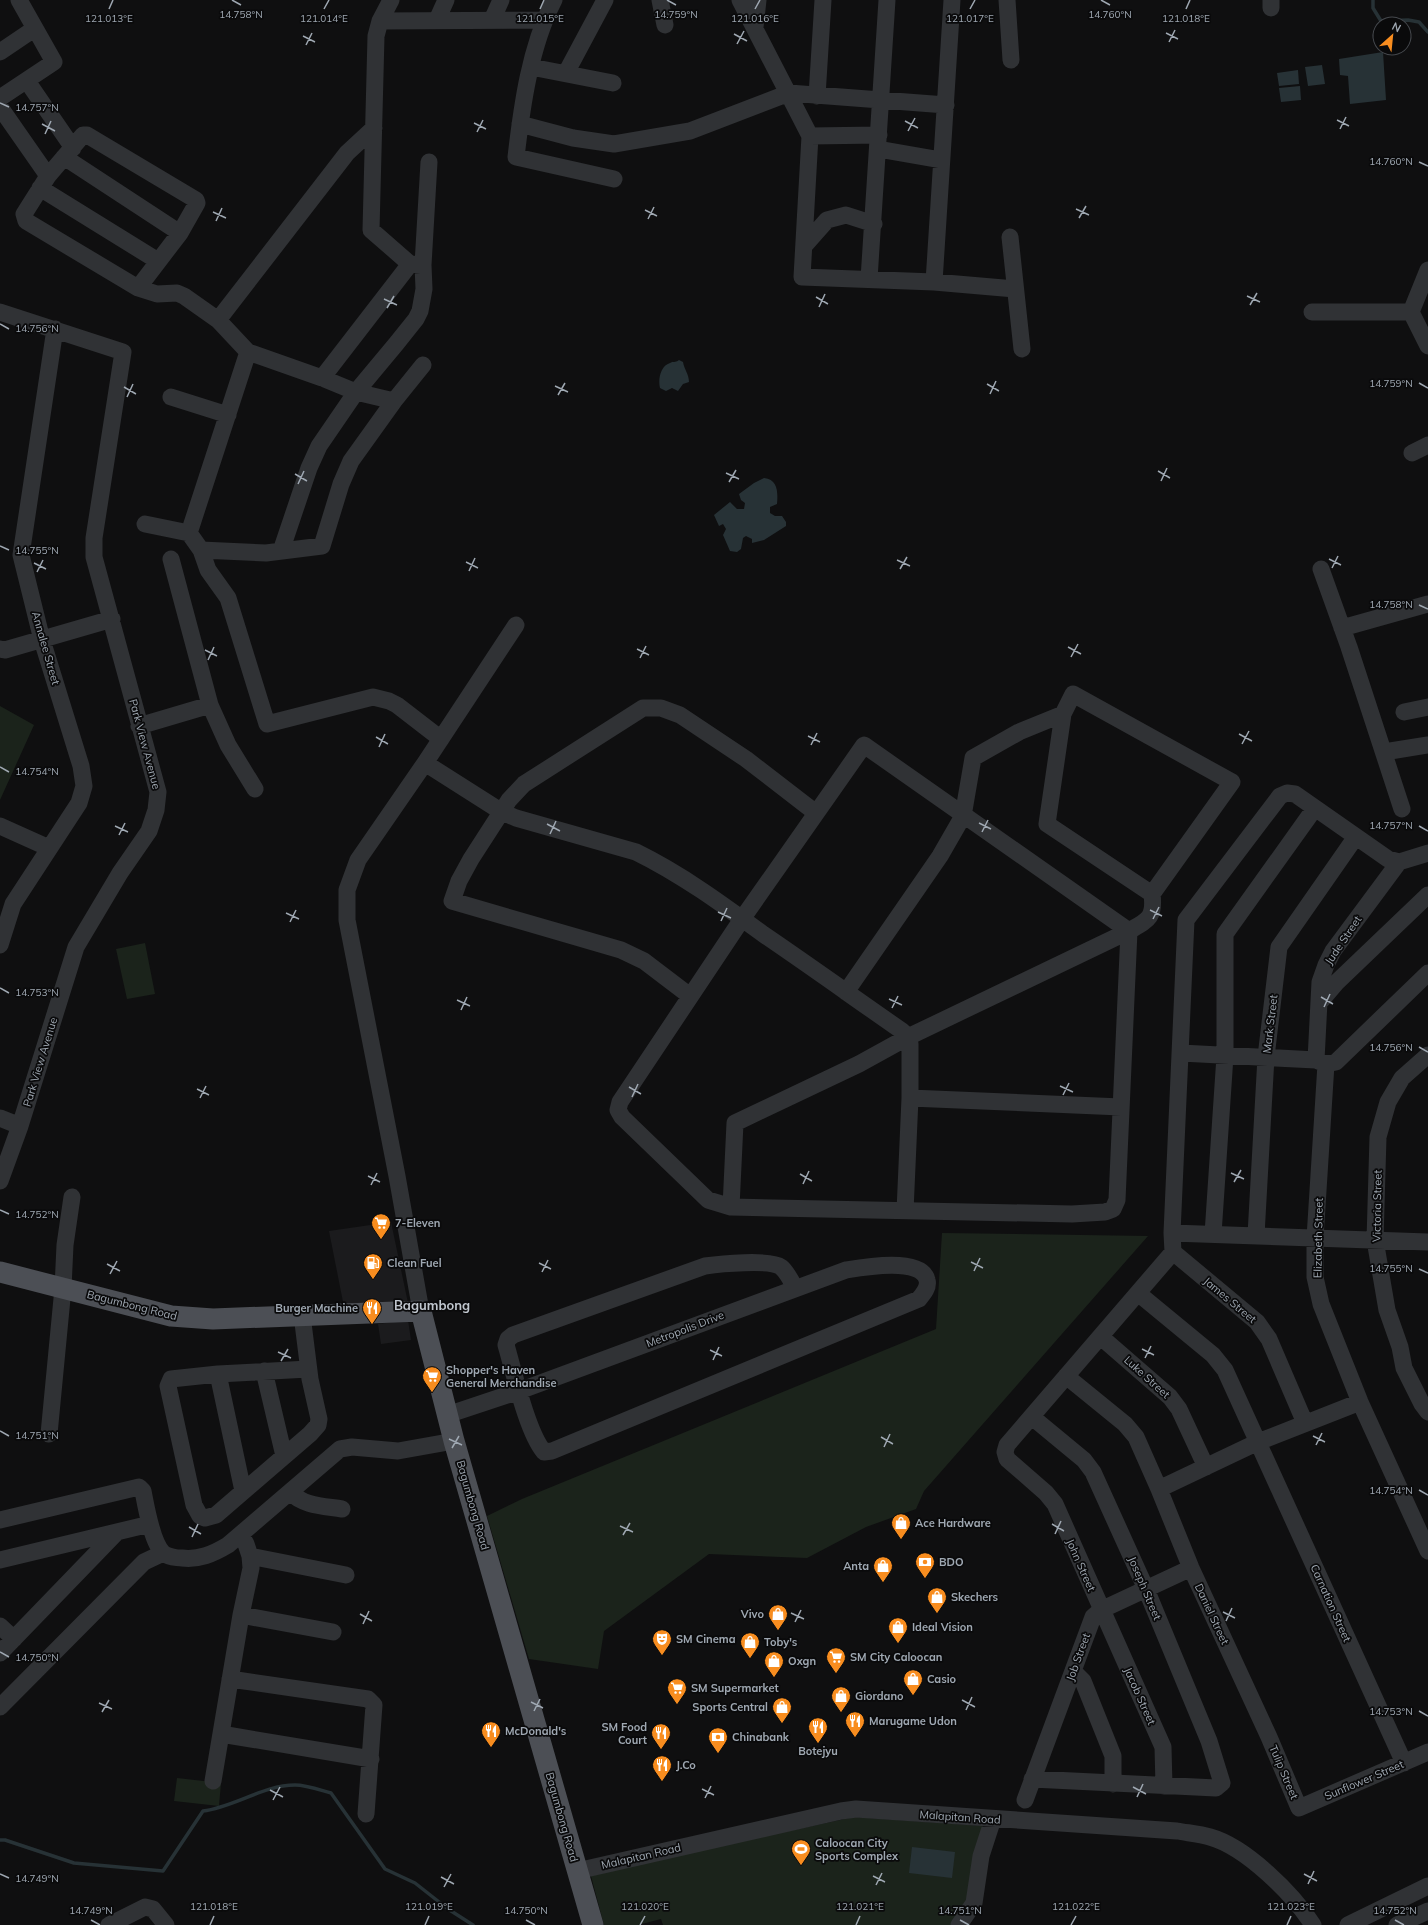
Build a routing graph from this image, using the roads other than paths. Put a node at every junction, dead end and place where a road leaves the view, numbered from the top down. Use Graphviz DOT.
graph roads {
  1 [pos="19,0"];
  2 [pos="391,0"];
  3 [pos="446,0"];
  4 [pos="501,0"];
  5 [pos="554,0"];
  6 [pos="605,0"];
  7 [pos="660,0"];
  8 [pos="740,0"];
  9 [pos="758,0"];
  10 [pos="823,0"];
  11 [pos="887,0"];
  12 [pos="952,0"];
  13 [pos="1007,0"];
  14 [pos="436,20"];
  15 [pos="492,20"];
  16 [pos="544,20"];
  17 [pos="380,21"];
  18 [pos="665,25"];
  19 [pos="755,27"];
  20 [pos="34,29"];
  21 [pos="0,52"];
  22 [pos="1011,60"];
  23 [pos="531,67"];
  24 [pos="566,73"];
  25 [pos="26,81"];
  26 [pos="614,83"];
  27 [pos="789,93"];
  28 [pos="818,96"];
  29 [pos="0,98"];
  30 [pos="882,100"];
  31 [pos="946,105"];
  32 [pos="0,108"];
  33 [pos="520,124"];
  34 [pos="374,128"];
  35 [pos="810,136"];
  36 [pos="879,142"];
  37 [pos="68,152"];
  38 [pos="941,160"];
  39 [pos="429,162"];
  40 [pos="614,179"];
  41 [pos="44,182"];
  42 [pos="874,224"];
  43 [pos="180,233"];
  44 [pos="1010,237"];
  45 [pos="804,246"];
  46 [pos="158,261"];
  47 [pos="417,264"];
  48 [pos="1428,270"];
  49 [pos="869,279"];
  50 [pos="934,282"];
  51 [pos="138,288"];
  52 [pos="1015,289"];
  53 [pos="0,312"];
  54 [pos="1312,312"];
  55 [pos="1411,312"];
  56 [pos="218,320"];
  57 [pos="55,329"];
  58 [pos="1428,346"];
  59 [pos="1022,349"];
  60 [pos="248,352"];
  61 [pos="423,365"];
  62 [pos="322,378"];
  63 [pos="356,392"];
  64 [pos="171,397"];
  65 [pos="394,401"];
  66 [pos="228,415"];
  67 [pos="1428,445"];
  68 [pos="1412,453"];
  69 [pos="145,524"];
  70 [pos="189,533"];
  71 [pos="201,550"];
  72 [pos="281,551"];
  73 [pos="171,559"];
  74 [pos="1321,569"];
  75 [pos="1428,604"];
  76 [pos="112,619"];
  77 [pos="516,625"];
  78 [pos="1342,628"];
  79 [pos="42,640"];
  80 [pos="0,649"];
  81 [pos="210,705"];
  82 [pos="1428,706"];
  83 [pos="1404,712"];
  84 [pos="1064,714"];
  85 [pos="139,726"];
  86 [pos="441,739"];
  87 [pos="1428,745"];
  88 [pos="1384,752"];
  89 [pos="425,763"];
  90 [pos="255,789"];
  91 [pos="1314,808"];
  92 [pos="1402,809"];
  93 [pos="502,812"];
  94 [pos="816,813"];
  95 [pos="963,816"];
  96 [pos="0,826"];
  97 [pos="1355,838"];
  98 [pos="49,848"];
  99 [pos="1428,853"];
  100 [pos="1400,862"];
  101 [pos="1152,894"];
  102 [pos="1428,894"];
  103 [pos="6,901"];
  104 [pos="742,919"];
  105 [pos="1129,931"];
  106 [pos="0,945"];
  107 [pos="1428,974"];
  108 [pos="846,992"];
  109 [pos="690,996"];
  110 [pos="1320,1002"];
  111 [pos="908,1037"];
  112 [pos="1181,1053"];
  113 [pos="1428,1055"];
  114 [pos="1225,1056"];
  115 [pos="1266,1057"];
  116 [pos="1321,1062"];
  117 [pos="910,1098"];
  118 [pos="1121,1107"];
  119 [pos="0,1118"];
  120 [pos="20,1126"];
  121 [pos="0,1181"];
  122 [pos="72,1197"];
  123 [pos="731,1207"];
  124 [pos="905,1211"];
  125 [pos="1172,1233"];
  126 [pos="1213,1234"];
  127 [pos="1256,1235"];
  128 [pos="1315,1238"];
  129 [pos="1375,1240"];
  130 [pos="1428,1242"];
  131 [pos="1173,1252"];
  132 [pos="0,1272"];
  133 [pos="63,1288"];
  134 [pos="795,1288"];
  135 [pos="1139,1294"];
  136 [pos="421,1311"];
  137 [pos="302,1315"];
  138 [pos="1101,1337"];
  139 [pos="308,1369"];
  140 [pos="264,1371"];
  141 [pos="218,1374"];
  142 [pos="1066,1376"];
  143 [pos="519,1391"];
  144 [pos="1360,1402"];
  145 [pos="1428,1412"];
  146 [pos="447,1415"];
  147 [pos="1032,1417"];
  148 [pos="1305,1423"];
  149 [pos="49,1434"];
  150 [pos="454,1441"];
  151 [pos="1258,1442"];
  152 [pos="284,1456"];
  153 [pos="1206,1467"];
  154 [pos="1159,1489"];
  155 [pos="243,1491"];
  156 [pos="290,1492"];
  157 [pos="342,1509"];
  158 [pos="0,1520"];
  159 [pos="150,1524"];
  160 [pos="116,1533"];
  161 [pos="241,1535"];
  162 [pos="1428,1551"];
  163 [pos="163,1553"];
  164 [pos="250,1556"];
  165 [pos="0,1560"];
  166 [pos="1191,1568"];
  167 [pos="346,1575"];
  168 [pos="1146,1589"];
  169 [pos="1101,1610"];
  170 [pos="241,1615"];
  171 [pos="0,1626"];
  172 [pos="333,1632"];
  173 [pos="14,1639"];
  174 [pos="0,1654"];
  175 [pos="1072,1671"];
  176 [pos="230,1679"];
  177 [pos="0,1707"];
  178 [pos="221,1734"];
  179 [pos="1269,1737"];
  180 [pos="1428,1752"];
  181 [pos="370,1759"];
  182 [pos="1404,1763"];
  183 [pos="1032,1779"];
  184 [pos="213,1781"];
  185 [pos="1113,1784"];
  186 [pos="1164,1786"];
  187 [pos="1025,1800"];
  188 [pos="1299,1808"];
  189 [pos="366,1814"];
  190 [pos="993,1820"];
  191 [pos="577,1870"];
  192 [pos="1428,1886"];
  193 [pos="1428,1911"];
  194 [pos="109,1925"];
  195 [pos="166,1925"];
  196 [pos="593,1925"];
  197 [pos="959,1925"];
  198 [pos="1313,1925"];
  199 [pos="1348,1925"];
  200 [pos="1397,1925"];
  1 -- 20 [label="street"];
  2 -- 17 [label="street"];
  3 -- 14 [label="street"];
  4 -- 15 [label="street"];
  5 -- 16 [label="street"];
  6 -- 24 [label="street"];
  7 -- 18 [label="street"];
  8 -- 19 [label="street"];
  9 -- 19 [label="street"];
  10 -- 28 [label="street"];
  11 -- 30 [label="street"];
  12 -- 31 [label="street"];
  13 -- 22 [label="street"];
  14 -- 15 [label="street"];
  14 -- 17 [label="street"];
  15 -- 16 [label="street"];
  16 -- 23 [label="street"];
  17 -- 34 [label="street"];
  19 -- 27 [label="street"];
  20 -- 21 [label="street"];
  20 -- 25 [label="street"];
  23 -- 24 [label="street"];
  23 -- 33 [label="street"];
  24 -- 26 [label="street"];
  25 -- 29 [label="street"];
  25 -- 37 [label="street"];
  27 -- 28 [label="street"];
  27 -- 33 [label="street"];
  27 -- 35 [label="street"];
  28 -- 30 [label="street"];
  30 -- 31 [label="street"];
  30 -- 36 [label="street"];
  31 -- 38 [label="street"];
  32 -- 41 [label="street"];
  33 -- 40 [label="street"];
  34 -- 47 [label="street"];
  34 -- 56 [label="street"];
  35 -- 36 [label="street"];
  35 -- 45 [label="street"];
  36 -- 38 [label="street"];
  36 -- 42 [label="street"];
  37 -- 41 [label="street"];
  37 -- 43 [label="street"];
  37 -- 43 [label="street"];
  38 -- 50 [label="street"];
  39 -- 47 [label="street"];
  41 -- 46 [label="street"];
  41 -- 51 [label="street"];
  42 -- 45 [label="street"];
  42 -- 49 [label="street"];
  43 -- 46 [label="street"];
  44 -- 52 [label="street"];
  45 -- 49 [label="street"];
  46 -- 51 [label="street"];
  47 -- 62 [label="street"];
  47 -- 63 [label="street"];
  48 -- 55 [label="street"];
  49 -- 50 [label="street"];
  50 -- 52 [label="street"];
  51 -- 56 [label="street"];
  52 -- 59 [label="street"];
  53 -- 57 [label="street"];
  54 -- 55 [label="street"];
  55 -- 58 [label="street"];
  56 -- 60 [label="street"];
  57 -- 76 [label="street, Park View Avenue"];
  57 -- 79 [label="street, Annalee Street"];
  60 -- 62 [label="street"];
  60 -- 66 [label="street"];
  61 -- 65 [label="street"];
  62 -- 63 [label="street"];
  63 -- 65 [label="street"];
  63 -- 72 [label="street"];
  64 -- 66 [label="street"];
  65 -- 72 [label="street"];
  66 -- 70 [label="street"];
  67 -- 68 [label="street"];
  69 -- 70 [label="street"];
  70 -- 71 [label="street"];
  71 -- 72 [label="street"];
  71 -- 86 [label="street"];
  73 -- 81 [label="street"];
  74 -- 78 [label="street"];
  75 -- 78 [label="street"];
  76 -- 79 [label="street"];
  76 -- 85 [label="street, Park View Avenue"];
  77 -- 86 [label="street"];
  78 -- 88 [label="street"];
  79 -- 80 [label="street"];
  79 -- 98 [label="street, Annalee Street"];
  81 -- 85 [label="street"];
  81 -- 90 [label="street"];
  82 -- 83 [label="street"];
  84 -- 95 [label="street"];
  84 -- 101 [label="street"];
  84 -- 101 [label="street"];
  85 -- 120 [label="street, Park View Avenue"];
  86 -- 89 [label="street"];
  87 -- 88 [label="street"];
  88 -- 92 [label="street"];
  89 -- 93 [label="street"];
  89 -- 136 [label="street"];
  91 -- 97 [label="street"];
  91 -- 112 [label="street"];
  91 -- 114 [label="street"];
  93 -- 94 [label="street"];
  93 -- 104 [label="street"];
  93 -- 109 [label="street"];
  94 -- 95 [label="street"];
  94 -- 104 [label="street"];
  95 -- 105 [label="street"];
  95 -- 108 [label="street"];
  96 -- 98 [label="street"];
  97 -- 100 [label="street"];
  97 -- 115 [label="street, Mark Street"];
  98 -- 103 [label="street, Annalee Street"];
  99 -- 100 [label="street"];
  100 -- 110 [label="street, Jude Street"];
  101 -- 105 [label="street"];
  102 -- 110 [label="street"];
  103 -- 106 [label="street, Annalee Street"];
  104 -- 108 [label="street"];
  104 -- 109 [label="street"];
  105 -- 111 [label="street"];
  105 -- 118 [label="street"];
  107 -- 116 [label="street"];
  108 -- 111 [label="street"];
  109 -- 123 [label="street"];
  110 -- 116 [label="street, Jude Street"];
  111 -- 117 [label="street"];
  111 -- 123 [label="street"];
  112 -- 114 [label="street"];
  112 -- 125 [label="street"];
  113 -- 129 [label="street, Victoria Street"];
  114 -- 115 [label="street"];
  114 -- 126 [label="street"];
  115 -- 116 [label="street"];
  115 -- 127 [label="street, Mark Street"];
  116 -- 128 [label="street, Elizabeth Street"];
  117 -- 118 [label="street"];
  117 -- 124 [label="street"];
  118 -- 124 [label="street"];
  119 -- 120 [label="street"];
  120 -- 121 [label="street, Park View Avenue"];
  122 -- 133 [label="street"];
  123 -- 124 [label="street"];
  125 -- 126 [label="street"];
  125 -- 131 [label="street"];
  126 -- 127 [label="street"];
  127 -- 128 [label="street"];
  128 -- 129 [label="street"];
  128 -- 144 [label="street, Elizabeth Street"];
  129 -- 130 [label="street"];
  129 -- 145 [label="street, Victoria Street"];
  131 -- 135 [label="street"];
  131 -- 148 [label="street, James Street"];
  132 -- 133 [label="main road, Bagumbong Road"];
  133 -- 137 [label="main road, Bagumbong Road"];
  133 -- 149 [label="street"];
  134 -- 143 [label="street, Metropolis Drive"];
  134 -- 143 [label="street"];
  134 -- 143 [label="street, Metropolis Drive"];
  135 -- 138 [label="street"];
  135 -- 151 [label="street, Carnation Street"];
  136 -- 137 [label="main road, Bagumbong Road"];
  136 -- 146 [label="main road, Bagumbong Road"];
  137 -- 139 [label="street"];
  138 -- 142 [label="street"];
  138 -- 153 [label="street, Luke Street"];
  139 -- 140 [label="street"];
  139 -- 152 [label="street"];
  140 -- 141 [label="street"];
  140 -- 152 [label="street"];
  141 -- 155 [label="street"];
  141 -- 155 [label="street"];
  142 -- 147 [label="street"];
  142 -- 154 [label="street, Daniel Street"];
  143 -- 146 [label="street, Metropolis Drive"];
  144 -- 148 [label="street"];
  144 -- 162 [label="street, Elizabeth Street"];
  146 -- 150 [label="main road, Bagumbong Road"];
  147 -- 168 [label="street, Joseph Street"];
  147 -- 169 [label="street, John Street"];
  148 -- 151 [label="street"];
  150 -- 156 [label="street"];
  150 -- 191 [label="main road, Bagumbong Road"];
  151 -- 153 [label="street"];
  151 -- 182 [label="street, Carnation Street"];
  152 -- 155 [label="street"];
  153 -- 154 [label="street"];
  154 -- 166 [label="street, Daniel Street"];
  156 -- 157 [label="street"];
  156 -- 161 [label="street"];
  158 -- 159 [label="street"];
  159 -- 160 [label="street"];
  159 -- 163 [label="street"];
  160 -- 165 [label="street"];
  160 -- 173 [label="street"];
  161 -- 163 [label="street"];
  161 -- 164 [label="street"];
  163 -- 177 [label="street"];
  164 -- 167 [label="street"];
  164 -- 170 [label="street"];
  166 -- 168 [label="street, Job Street"];
  166 -- 179 [label="street, Daniel Street"];
  168 -- 169 [label="street, Job Street"];
  168 -- 186 [label="street, Joseph Street"];
  169 -- 175 [label="street, Job Street"];
  169 -- 186 [label="street, Jacob Street"];
  170 -- 172 [label="street"];
  170 -- 176 [label="street"];
  171 -- 173 [label="street"];
  173 -- 174 [label="street"];
  175 -- 183 [label="street, Job Street"];
  175 -- 185 [label="street"];
  176 -- 178 [label="street"];
  176 -- 181 [label="street"];
  178 -- 181 [label="street"];
  178 -- 184 [label="street"];
  179 -- 188 [label="street, Tulip Street"];
  180 -- 182 [label="street, Sunflower Street"];
  181 -- 189 [label="street"];
  182 -- 188 [label="street, Sunflower Street"];
  183 -- 185 [label="street"];
  183 -- 187 [label="street, Job Street"];
  185 -- 186 [label="street"];
  190 -- 191 [label="street, Malapitan Road"];
  190 -- 197 [label="street"];
  190 -- 198 [label="street, Malapitan Road"];
  191 -- 196 [label="main road, Bagumbong Road"];
  192 -- 199 [label="street"];
  193 -- 200 [label="street"];
  194 -- 195 [label="street"];
}
